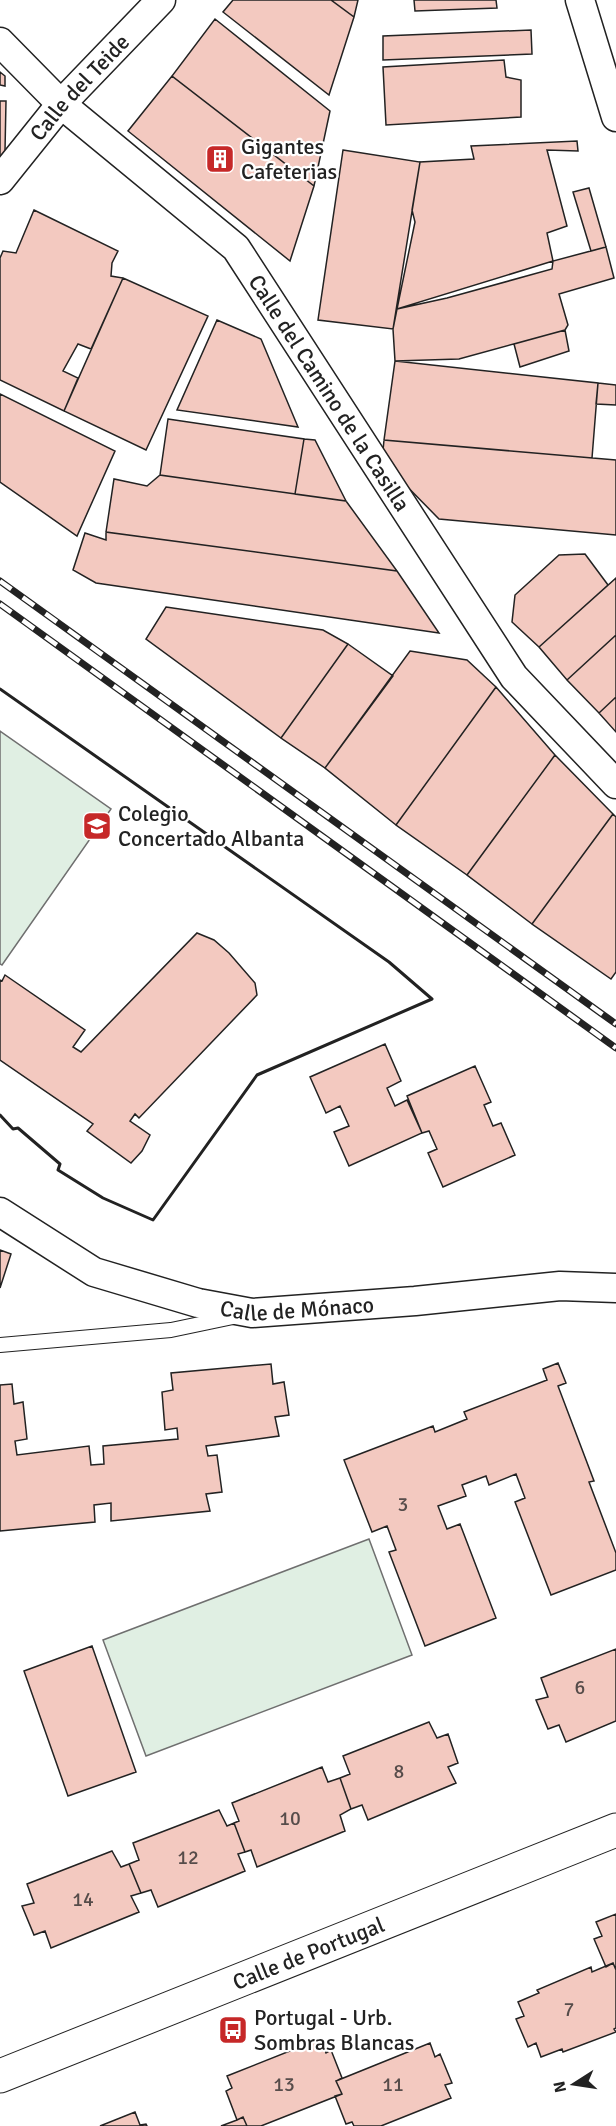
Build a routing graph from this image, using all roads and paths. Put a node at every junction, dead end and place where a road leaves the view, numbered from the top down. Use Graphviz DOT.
graph roads {
  1 [pos="161,0"];
  2 [pos="580,0"];
  3 [pos="0,42"];
  4 [pos="61,104"];
  5 [pos="616,117"];
  6 [pos="0,180"];
  7 [pos="616,784"];
  8 [pos="0,1212"];
  9 [pos="616,1287"];
  10 [pos="259,1312"];
  11 [pos="0,1345"];
  12 [pos="616,1830"];
  13 [pos="0,2076"];
  1 -- 4 [label="street, Calle del Teide"];
  2 -- 5 [label="street"];
  3 -- 4 [label="street, Calle del Camino de la Casilla"];
  4 -- 6 [label="street, Calle del Teide"];
  4 -- 7 [label="street, Calle del Camino de la Casilla"];
  8 -- 10 [label="street, Calle de Mónaco"];
  9 -- 10 [label="street, Calle de Mónaco"];
  10 -- 11 [label="lane"];
  12 -- 13 [label="main road, Calle de Portugal"];
}
